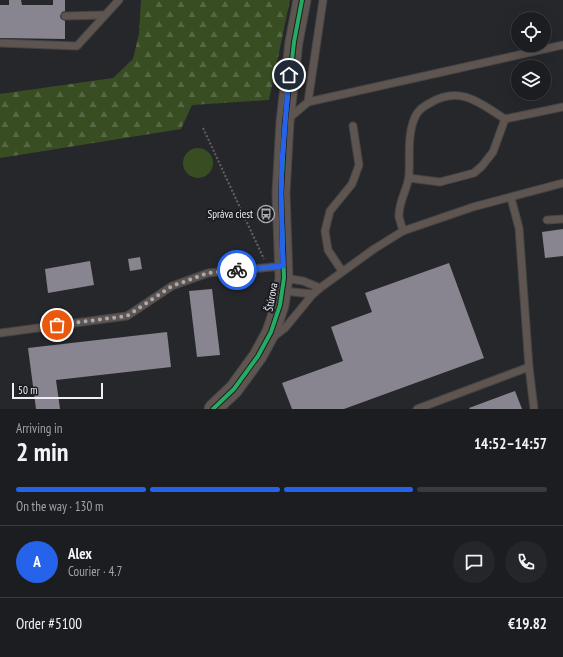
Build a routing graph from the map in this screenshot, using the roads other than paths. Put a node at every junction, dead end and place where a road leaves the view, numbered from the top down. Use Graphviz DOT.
graph roads {
  1 [pos="119,0"];
  2 [pos="302,0"];
  3 [pos="323,0"];
  4 [pos="105,15"];
  5 [pos="65,16"];
  6 [pos="0,43"];
  7 [pos="563,45"];
  8 [pos="308,102"];
  9 [pos="563,107"];
  10 [pos="505,119"];
  11 [pos="285,122"];
  12 [pos="353,126"];
  13 [pos="409,178"];
  14 [pos="563,183"];
  15 [pos="511,198"];
  16 [pos="563,218"];
  17 [pos="547,220"];
  18 [pos="404,231"];
  19 [pos="342,272"];
  20 [pos="279,275"];
  21 [pos="320,288"];
  22 [pos="313,294"];
  23 [pos="0,333"];
  24 [pos="265,344"];
  25 [pos="529,367"];
  26 [pos="213,409"];
  27 [pos="417,409"];
  28 [pos="534,409"];
  1 -- 4 [label="lane"];
  2 -- 11 [label="street, Štúrova"];
  3 -- 8 [label="lane"];
  4 -- 5 [label="lane"];
  4 -- 6 [label="lane"];
  7 -- 8 [label="lane"];
  8 -- 11 [label="lane"];
  9 -- 10 [label="lane"];
  10 -- 13 [label="lane"];
  10 -- 13 [label="lane"];
  11 -- 20 [label="street, Štúrova"];
  12 -- 19 [label="lane"];
  13 -- 18 [label="lane"];
  14 -- 15 [label="lane"];
  15 -- 18 [label="lane"];
  15 -- 25 [label="lane"];
  16 -- 17 [label="lane"];
  18 -- 19 [label="lane"];
  19 -- 21 [label="lane"];
  20 -- 21 [label="lane"];
  20 -- 22 [label="lane"];
  20 -- 23 [label="lane"];
  20 -- 24 [label="street, Štúrova"];
  21 -- 22 [label="lane"];
  22 -- 24 [label="lane"];
  24 -- 26 [label="street, Štúrova"];
  25 -- 27 [label="lane"];
  25 -- 28 [label="lane"];
}
